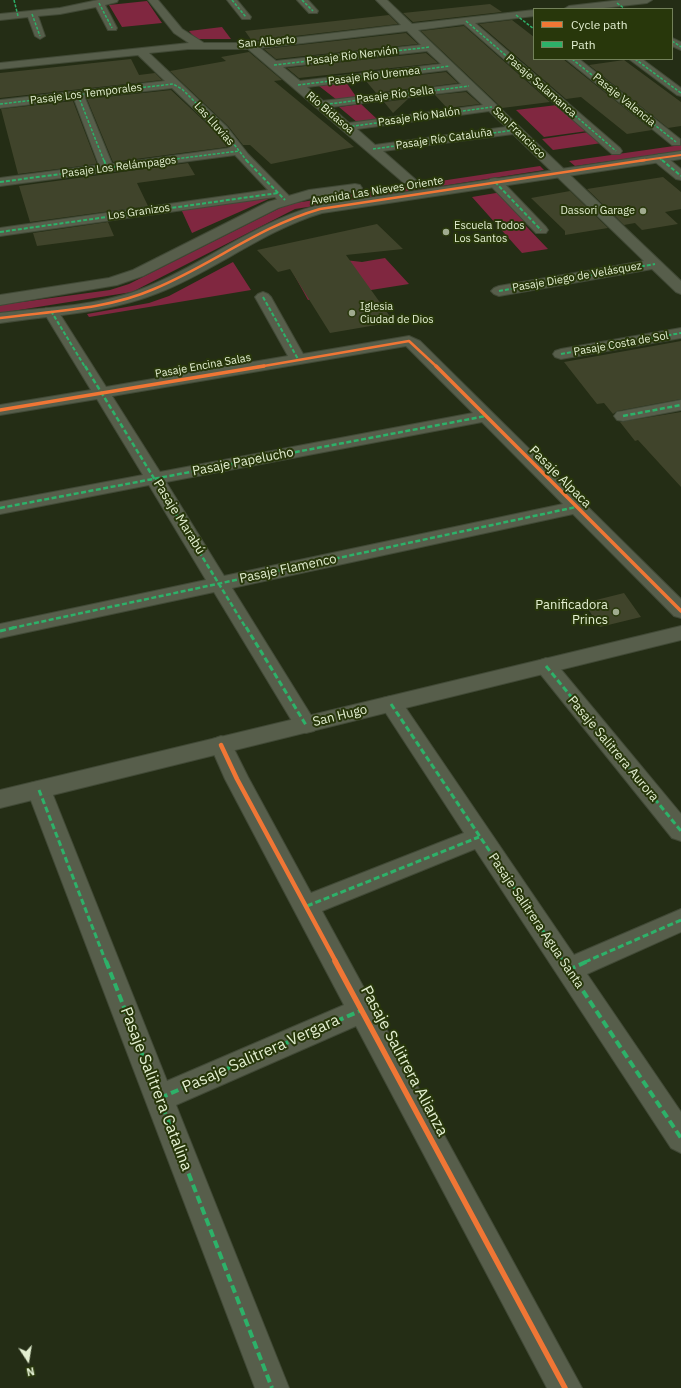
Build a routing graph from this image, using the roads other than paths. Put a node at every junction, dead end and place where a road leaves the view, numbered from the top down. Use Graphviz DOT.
graph roads {
  1 [pos="14,0"];
  2 [pos="114,0"];
  3 [pos="154,0"];
  4 [pos="232,0"];
  5 [pos="302,0"];
  6 [pos="381,0"];
  7 [pos="647,0"];
  8 [pos="99,3"];
  9 [pos="621,6"];
  10 [pos="586,8"];
  11 [pos="313,11"];
  12 [pos="533,13"];
  13 [pos="32,14"];
  14 [pos="516,15"];
  15 [pos="18,16"];
  16 [pos="0,17"];
  17 [pos="246,17"];
  18 [pos="466,21"];
  19 [pos="409,27"];
  20 [pos="112,28"];
  21 [pos="533,28"];
  22 [pos="40,36"];
  23 [pos="200,45"];
  24 [pos="251,46"];
  25 [pos="430,47"];
  26 [pos="140,51"];
  27 [pos="573,60"];
  28 [pos="636,60"];
  29 [pos="0,66"];
  30 [pos="274,66"];
  31 [pos="450,66"];
  32 [pos="173,84"];
  33 [pos="298,85"];
  34 [pos="470,86"];
  35 [pos="681,93"];
  36 [pos="78,95"];
  37 [pos="0,104"];
  38 [pos="321,105"];
  39 [pos="492,107"];
  40 [pos="347,127"];
  41 [pos="515,130"];
  42 [pos="678,142"];
  43 [pos="661,144"];
  44 [pos="631,148"];
  45 [pos="373,149"];
  46 [pos="616,150"];
  47 [pos="238,151"];
  48 [pos="601,153"];
  49 [pos="681,155"];
  50 [pos="566,158"];
  51 [pos="659,158"];
  52 [pos="547,160"];
  53 [pos="532,162"];
  54 [pos="108,168"];
  55 [pos="560,172"];
  56 [pos="681,176"];
  57 [pos="425,178"];
  58 [pos="409,180"];
  59 [pos="0,182"];
  60 [pos="395,182"];
  61 [pos="496,182"];
  62 [pos="365,186"];
  63 [pos="282,197"];
  64 [pos="541,230"];
  65 [pos="0,232"];
  66 [pos="655,264"];
  67 [pos="681,289"];
  68 [pos="499,290"];
  69 [pos="263,297"];
  70 [pos="0,300"];
  71 [pos="51,310"];
  72 [pos="0,318"];
  73 [pos="681,333"];
  74 [pos="409,341"];
  75 [pos="561,354"];
  76 [pos="298,359"];
  77 [pos="102,393"];
  78 [pos="681,405"];
  79 [pos="0,410"];
  80 [pos="486,416"];
  81 [pos="623,416"];
  82 [pos="155,479"];
  83 [pos="576,507"];
  84 [pos="0,508"];
  85 [pos="220,584"];
  86 [pos="681,611"];
  87 [pos="0,631"];
  88 [pos="681,633"];
  89 [pos="546,666"];
  90 [pos="391,704"];
  91 [pos="306,724"];
  92 [pos="221,745"];
  93 [pos="39,790"];
  94 [pos="0,799"];
  95 [pos="681,831"];
  96 [pos="479,837"];
  97 [pos="307,906"];
  98 [pos="681,920"];
  99 [pos="568,970"];
  100 [pos="362,1010"];
  101 [pos="160,1098"];
  102 [pos="681,1138"];
  103 [pos="272,1388"];
  104 [pos="565,1388"];
  1 -- 15 [label="street"];
  2 -- 8 [label="street"];
  3 -- 23 [label="street"];
  4 -- 17 [label="street"];
  5 -- 11 [label="street"];
  6 -- 19 [label="street, San Francisco"];
  7 -- 9 [label="street"];
  8 -- 13 [label="street"];
  8 -- 20 [label="street"];
  9 -- 10 [label="street"];
  12 -- 14 [label="street, San Alberto"];
  13 -- 15 [label="street"];
  13 -- 22 [label="street"];
  14 -- 18 [label="street, San Alberto"];
  14 -- 21 [label="street"];
  15 -- 16 [label="street"];
  18 -- 19 [label="street, San Alberto"];
  18 -- 46 [label="street, Pasaje Salamanca"];
  19 -- 24 [label="street, San Alberto"];
  19 -- 25 [label="street, San Francisco"];
  23 -- 24 [label="street, San Alberto"];
  23 -- 26 [label="street, San Alberto"];
  24 -- 30 [label="street, Río Bidasoa"];
  25 -- 30 [label="street, Pasaje Río Nervión"];
  25 -- 31 [label="street, San Francisco"];
  26 -- 29 [label="street, San Alberto"];
  26 -- 32 [label="street, Las Lluvias"];
  27 -- 42 [label="street, Pasaje Valencia"];
  28 -- 35 [label="street"];
  30 -- 33 [label="street, Río Bidasoa"];
  31 -- 33 [label="street, Pasaje Río Uremea"];
  31 -- 34 [label="street, San Francisco"];
  32 -- 36 [label="street, Pasaje Los Temporales"];
  32 -- 47 [label="street, Las Lluvias"];
  33 -- 38 [label="street, Río Bidasoa"];
  34 -- 38 [label="street, Pasaje Río Sella"];
  34 -- 39 [label="street, San Francisco"];
  36 -- 37 [label="street, Pasaje Los Temporales"];
  36 -- 54 [label="street"];
  38 -- 40 [label="street, Río Bidasoa"];
  39 -- 40 [label="street, Pasaje Río Nalón"];
  39 -- 41 [label="street, San Francisco"];
  40 -- 45 [label="street, Río Bidasoa"];
  41 -- 45 [label="street, Pasaje Río Cataluña"];
  41 -- 52 [label="street, San Francisco"];
  42 -- 43 [label="street"];
  44 -- 46 [label="street"];
  45 -- 58 [label="street, Río Bidasoa"];
  46 -- 48 [label="street"];
  47 -- 54 [label="street, Pasaje Los Relámpagos"];
  47 -- 63 [label="street, Las Lluvias"];
  49 -- 51 [label="street, Avenida Las Nieves Oriente"];
  50 -- 52 [label="street"];
  51 -- 55 [label="street, Avenida Las Nieves Oriente"];
  51 -- 56 [label="street"];
  52 -- 53 [label="street"];
  52 -- 55 [label="street, San Francisco"];
  54 -- 59 [label="street, Pasaje Los Relámpagos"];
  55 -- 61 [label="street, Avenida Las Nieves Oriente"];
  55 -- 66 [label="street, San Francisco"];
  57 -- 58 [label="street, Avenida Las Nieves Oriente"];
  58 -- 60 [label="street, Avenida Las Nieves Oriente"];
  61 -- 64 [label="street"];
  61 -- 71 [label="street, Avenida Las Nieves Oriente"];
  62 -- 63 [label="street, Avenida Las Nieves Oriente"];
  63 -- 65 [label="street, Los Granizos"];
  63 -- 70 [label="street, Avenida Las Nieves Oriente"];
  66 -- 67 [label="street, San Francisco"];
  66 -- 68 [label="street, Pasaje Diego de Velásquez"];
  69 -- 76 [label="street"];
  71 -- 72 [label="street, Avenida Las Nieves Oriente"];
  71 -- 77 [label="street, Pasaje Marabú"];
  73 -- 75 [label="street, Pasaje Costa de Sol"];
  74 -- 76 [label="street, Pasaje Encina Salas"];
  74 -- 80 [label="street, Pasaje Alpaca"];
  76 -- 77 [label="street, Pasaje Encina Salas"];
  77 -- 79 [label="street, Pasaje Encina Salas"];
  77 -- 82 [label="street, Pasaje Marabú"];
  78 -- 81 [label="street"];
  80 -- 82 [label="street, Pasaje Papelucho"];
  80 -- 83 [label="street, Pasaje Alpaca"];
  82 -- 84 [label="street, Pasaje Papelucho"];
  82 -- 85 [label="street, Pasaje Marabú"];
  83 -- 85 [label="street, Pasaje Flamenco"];
  83 -- 86 [label="street, Pasaje Alpaca"];
  85 -- 87 [label="street, Pasaje Flamenco"];
  85 -- 91 [label="street, Pasaje Marabú"];
  88 -- 89 [label="street, San Hugo"];
  89 -- 90 [label="street, San Hugo"];
  89 -- 95 [label="street, Pasaje Salitrera Aurora"];
  90 -- 91 [label="street, San Hugo"];
  90 -- 96 [label="street, Pasaje Salitrera Agua Santa"];
  91 -- 92 [label="street, San Hugo"];
  92 -- 93 [label="street, San Hugo"];
  92 -- 97 [label="street, Pasaje Salitrera Alianza"];
  93 -- 94 [label="street, San Hugo"];
  93 -- 101 [label="street, Pasaje Salitrera Catalina"];
  96 -- 97 [label="street"];
  96 -- 99 [label="street, Pasaje Salitrera Agua Santa"];
  97 -- 100 [label="street, Pasaje Salitrera Alianza"];
  98 -- 99 [label="street"];
  99 -- 102 [label="street, Pasaje Salitrera Agua Santa"];
  100 -- 101 [label="street, Pasaje Salitrera Vergara"];
  100 -- 104 [label="street, Pasaje Salitrera Alianza"];
  101 -- 103 [label="street, Pasaje Salitrera Catalina"];
}
